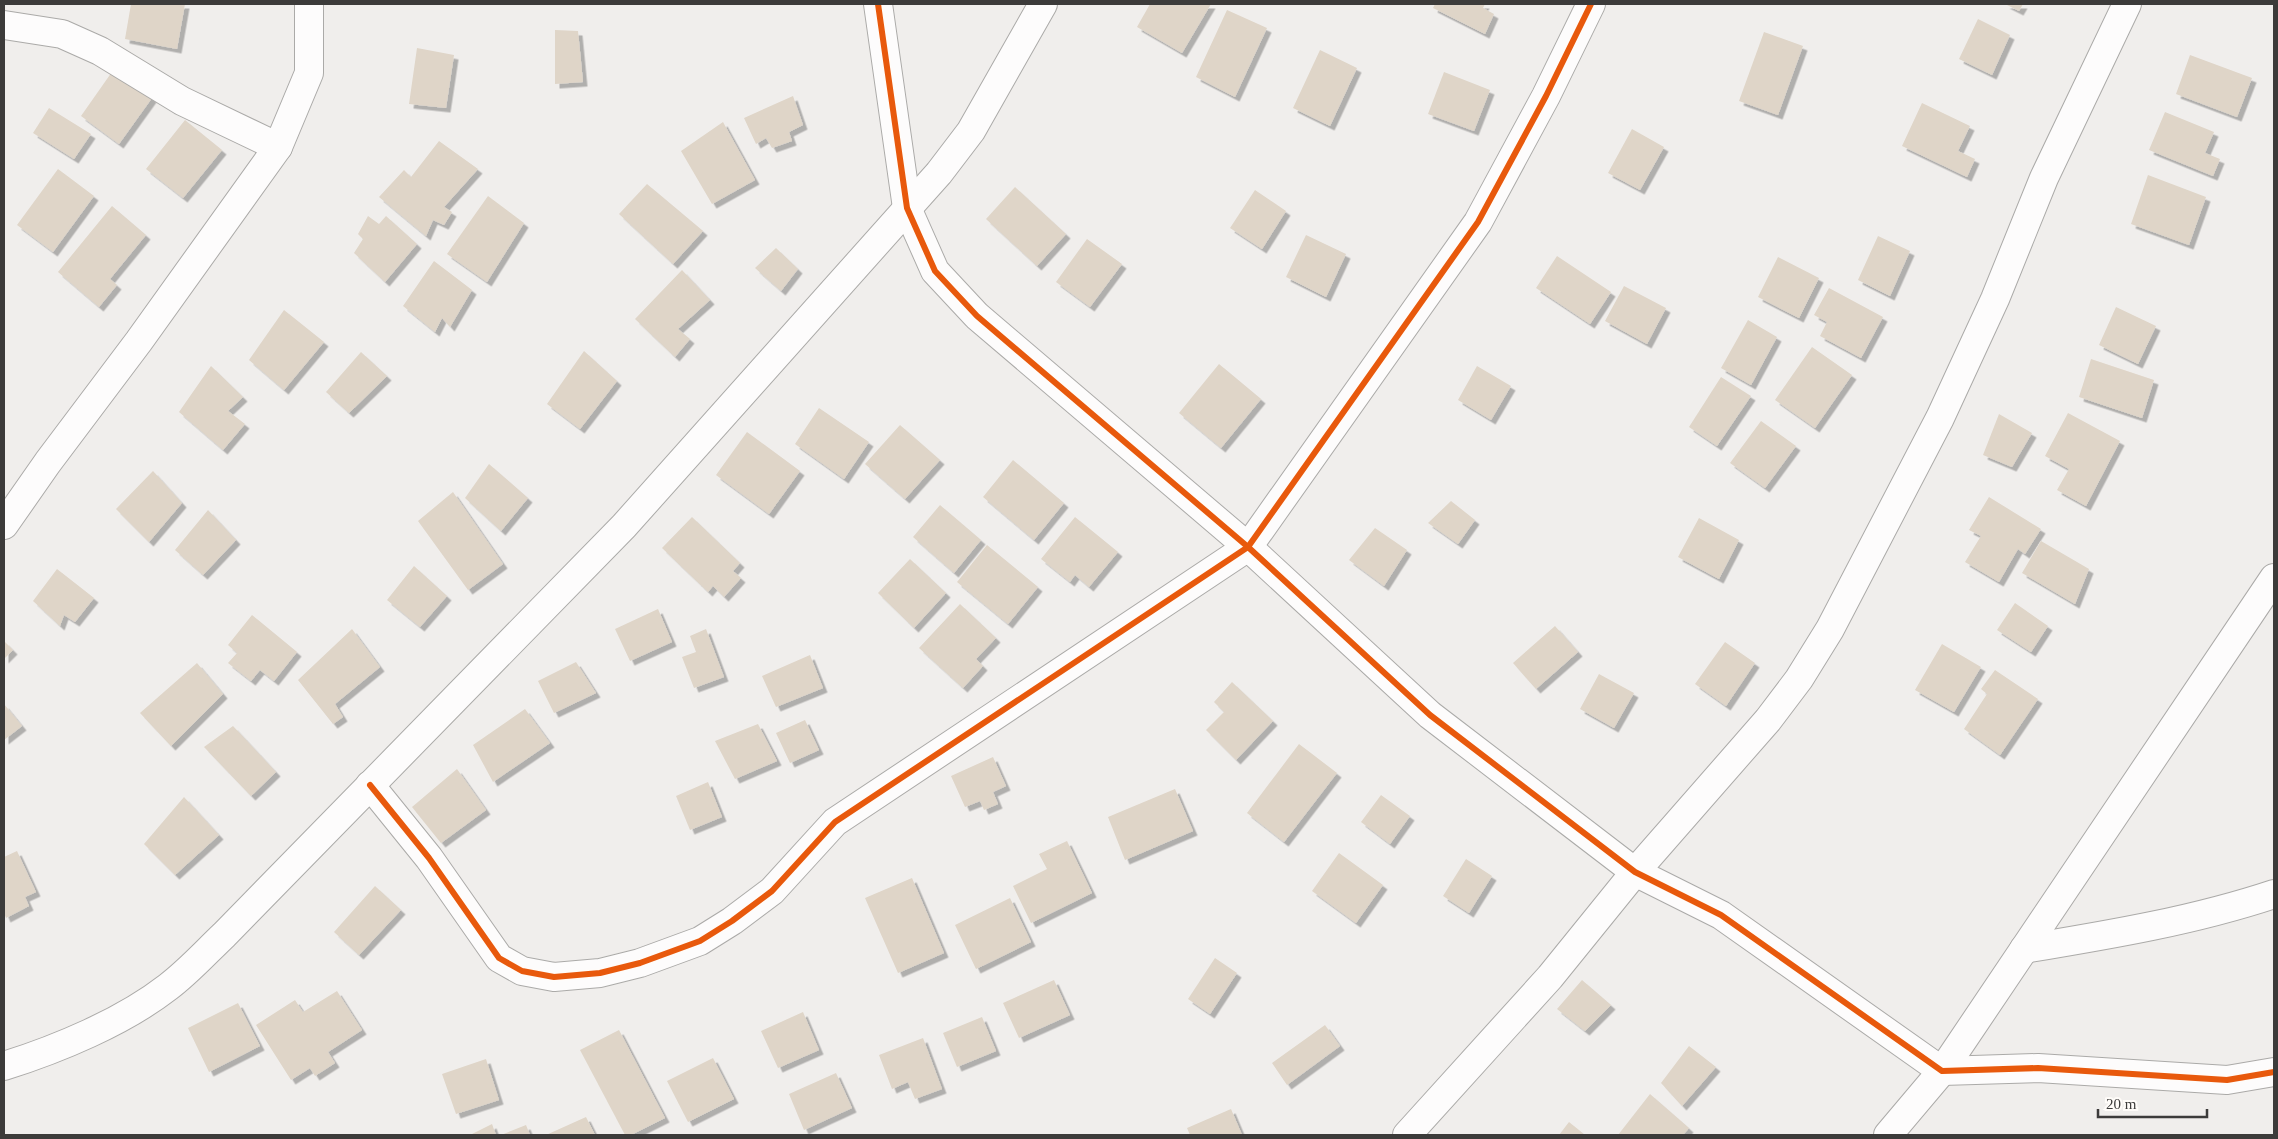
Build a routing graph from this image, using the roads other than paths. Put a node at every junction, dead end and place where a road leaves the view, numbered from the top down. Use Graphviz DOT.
graph roads {
  1 [pos="309,4"];
  2 [pos="878,4"];
  3 [pos="1043,4"];
  4 [pos="1591,4"];
  5 [pos="2127,4"];
  6 [pos="4,25"];
  7 [pos="278,147"];
  8 [pos="907,208"];
  9 [pos="4,525"];
  10 [pos="1248,546"];
  11 [pos="2274,578"];
  12 [pos="370,785"];
  13 [pos="1635,872"];
  14 [pos="2274,894"];
  15 [pos="2024,949"];
  16 [pos="4,1066"];
  17 [pos="1942,1072"];
  18 [pos="2274,1072"];
  19 [pos="1407,1135"];
  20 [pos="1888,1135"];
  1 -- 7 [label="street"];
  2 -- 8 [label="street"];
  3 -- 8 [label="street"];
  4 -- 10 [label="street"];
  5 -- 13 [label="street"];
  6 -- 7 [label="street"];
  7 -- 9 [label="street"];
  8 -- 10 [label="street"];
  8 -- 12 [label="street"];
  10 -- 12 [label="street"];
  10 -- 13 [label="street"];
  11 -- 15 [label="street"];
  12 -- 16 [label="street"];
  13 -- 17 [label="street"];
  13 -- 19 [label="street"];
  14 -- 15 [label="street"];
  15 -- 17 [label="street"];
  17 -- 18 [label="street"];
  17 -- 20 [label="street"];
}
